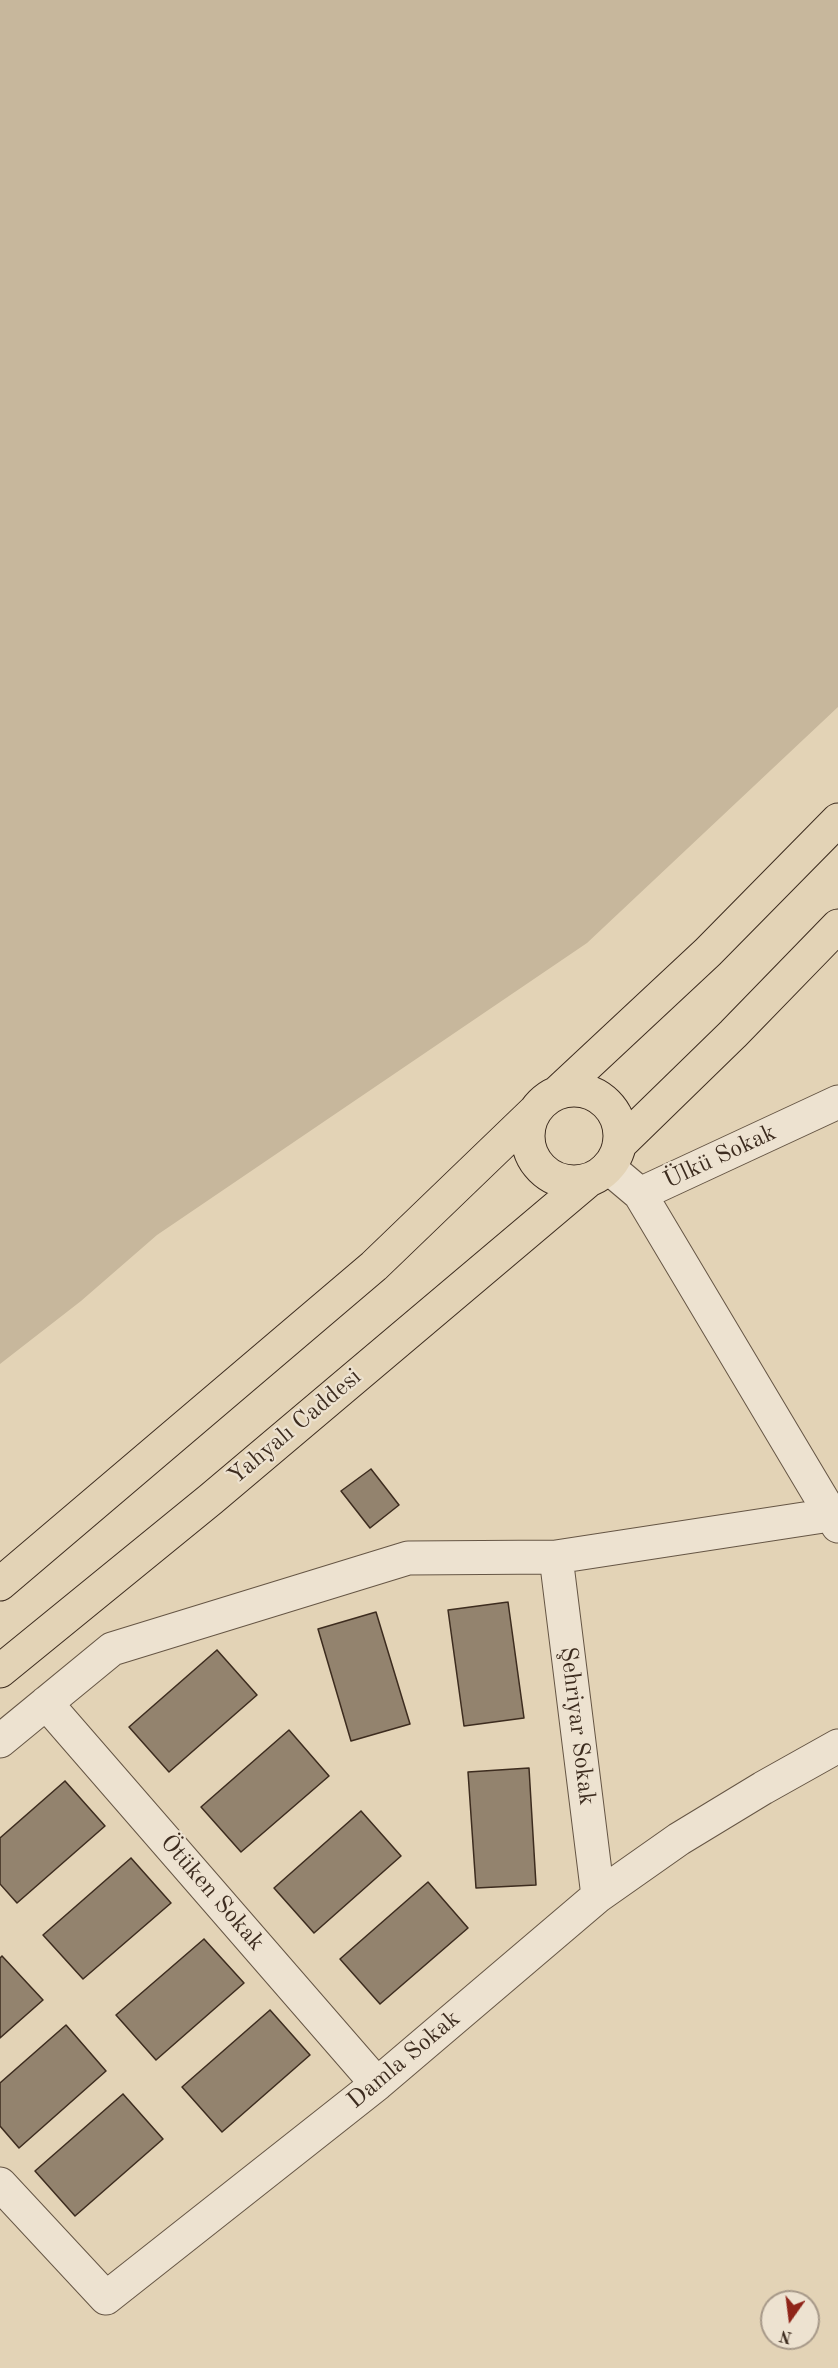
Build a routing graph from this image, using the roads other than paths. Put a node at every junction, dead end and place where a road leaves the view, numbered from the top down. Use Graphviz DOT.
graph roads {
  1 [pos="838,820"];
  2 [pos="838,926"];
  3 [pos="546,1102"];
  4 [pos="838,1102"];
  5 [pos="605,1164"];
  6 [pos="640,1194"];
  7 [pos="834,1520"];
  8 [pos="556,1557"];
  9 [pos="0,1584"];
  10 [pos="0,1671"];
  11 [pos="46,1703"];
  12 [pos="0,1741"];
  13 [pos="838,1746"];
  14 [pos="598,1896"];
  15 [pos="378,2084"];
  16 [pos="0,2184"];
  1 -- 3 [label="main road"];
  2 -- 5 [label="main road, Yahyalı Caddesi"];
  3 -- 5 [label="main road"];
  3 -- 5 [label="main road"];
  3 -- 9 [label="main road"];
  4 -- 6 [label="street, Ülkü Sokak"];
  5 -- 6 [label="street, Ülkü Sokak"];
  5 -- 10 [label="main road, Yahyalı Caddesi"];
  6 -- 7 [label="street"];
  7 -- 8 [label="street"];
  8 -- 11 [label="street"];
  8 -- 14 [label="street, Şehriyar Sokak"];
  11 -- 12 [label="street"];
  11 -- 15 [label="street, Ötüken Sokak"];
  13 -- 14 [label="street, Damla Sokak"];
  14 -- 15 [label="street, Damla Sokak"];
  15 -- 16 [label="street, Damla Sokak"];
}
